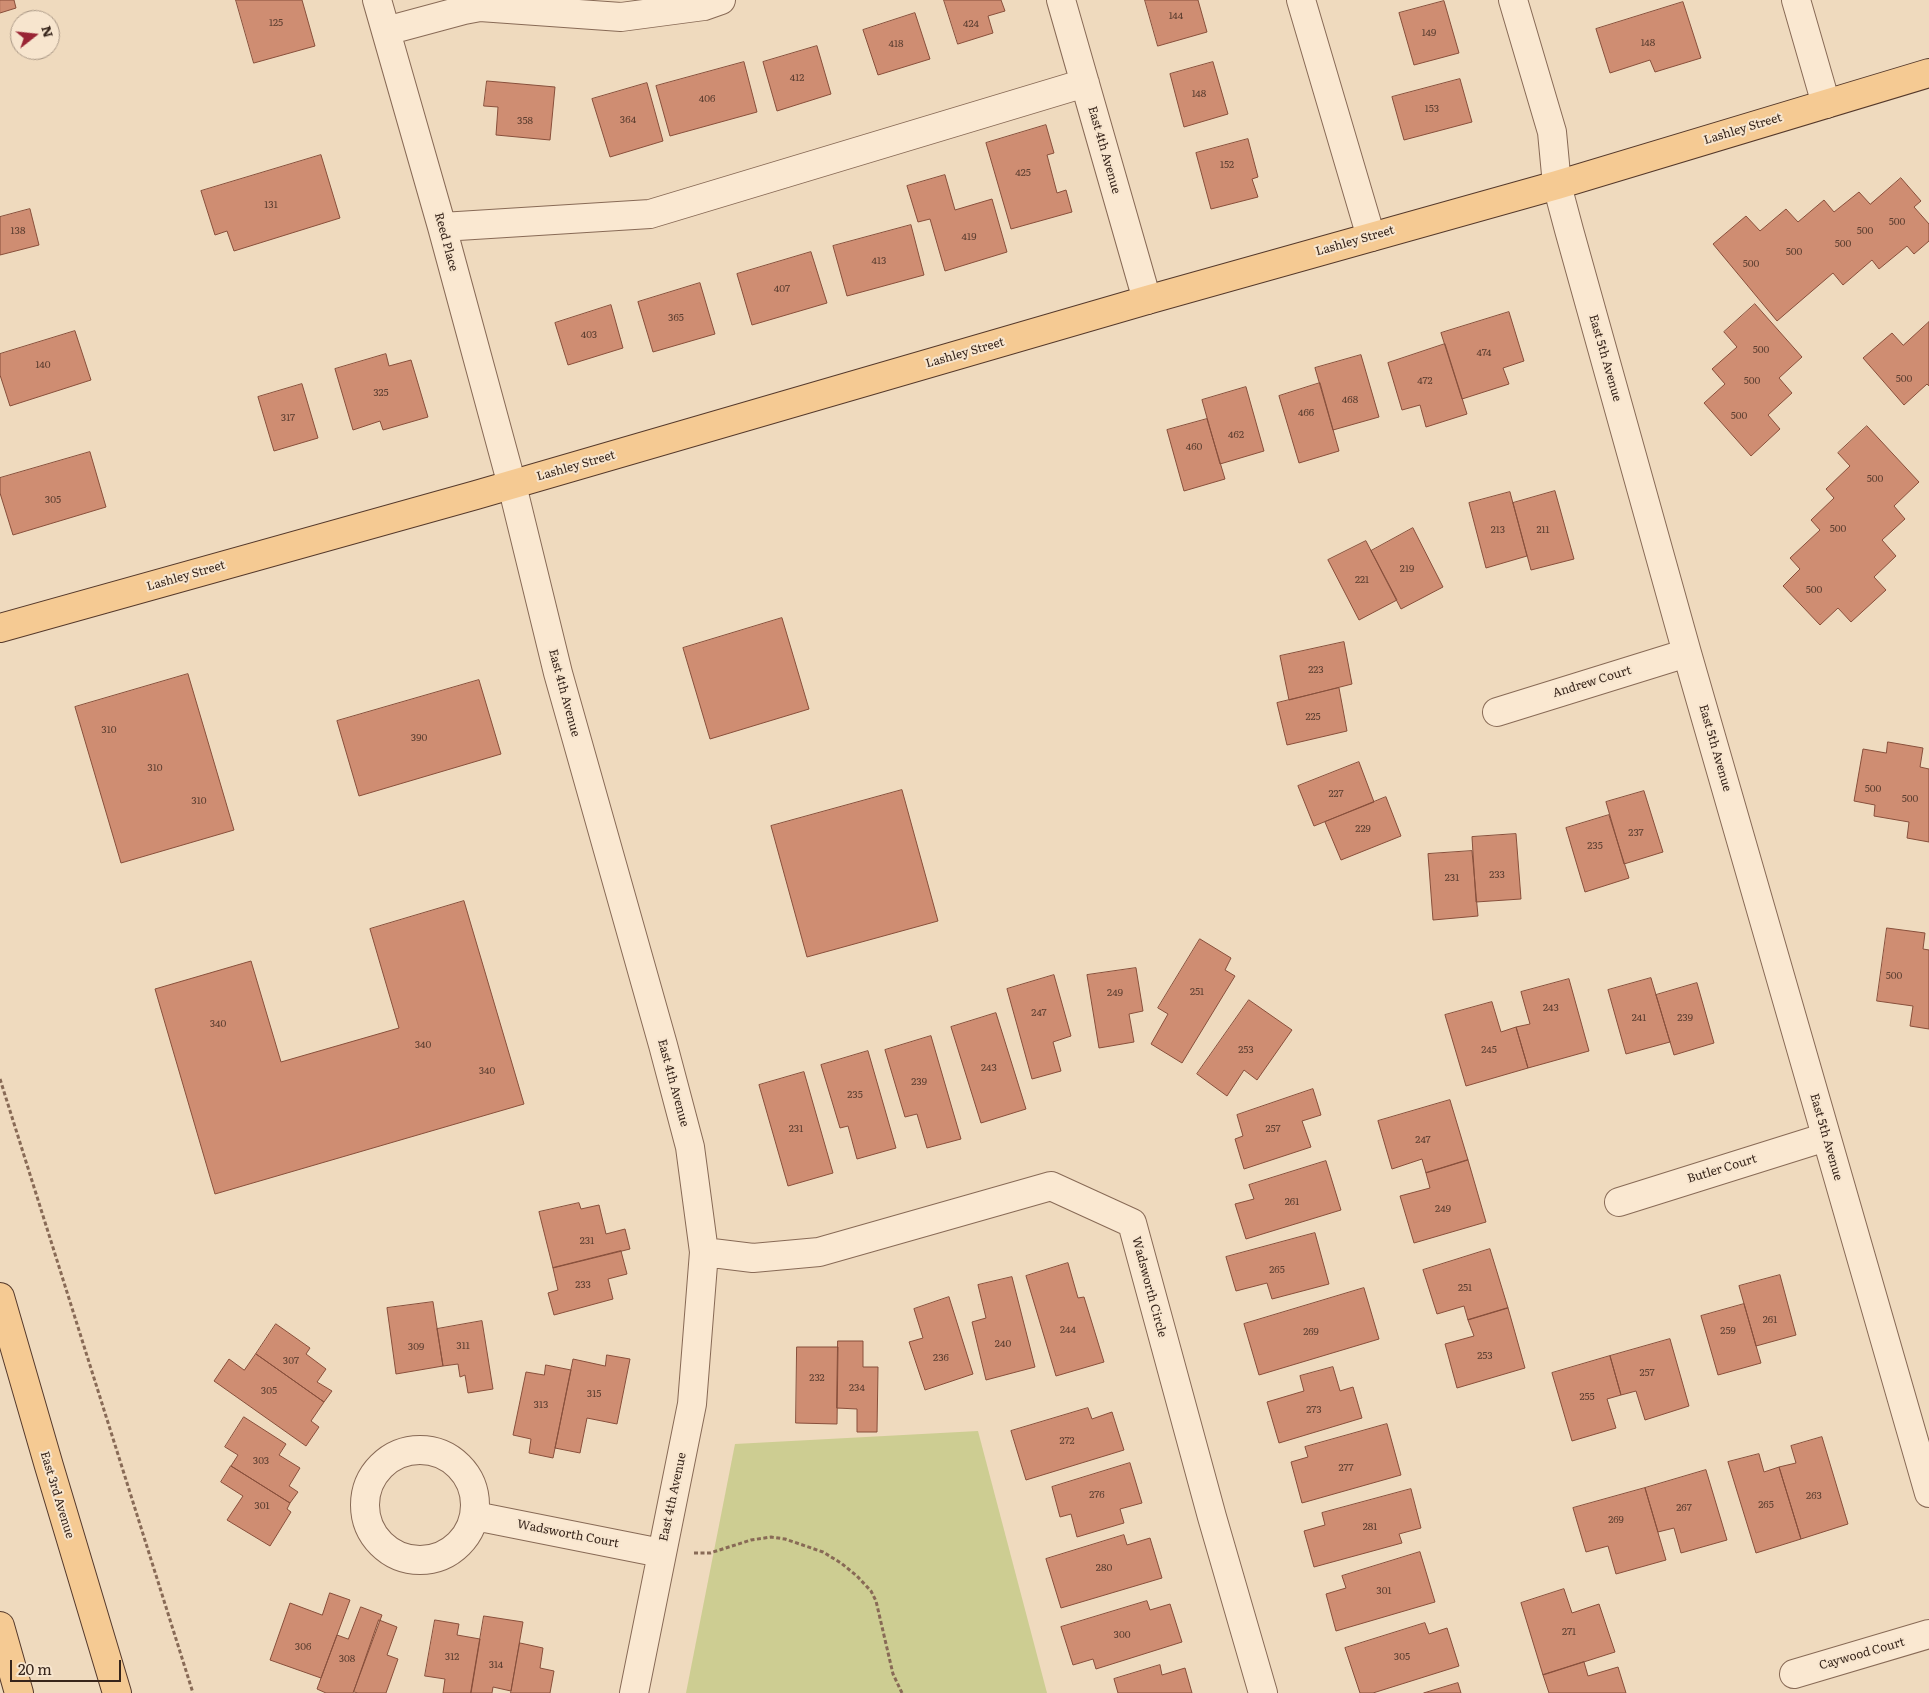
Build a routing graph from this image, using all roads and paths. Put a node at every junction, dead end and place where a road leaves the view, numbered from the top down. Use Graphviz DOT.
graph roads {
  1 [pos="377,0"];
  2 [pos="721,0"];
  3 [pos="1061,0"];
  4 [pos="1301,0"];
  5 [pos="1513,0"];
  6 [pos="1796,0"];
  7 [pos="386,31"];
  8 [pos="1929,73"];
  9 [pos="1085,83"];
  10 [pos="1826,104"];
  11 [pos="1556,185"];
  12 [pos="442,227"];
  13 [pos="1371,237"];
  14 [pos="1147,300"];
  15 [pos="512,485"];
  16 [pos="0,628"];
  17 [pos="1687,653"];
  18 [pos="1497,712"];
  19 [pos="0,1079"];
  20 [pos="1826,1137"];
  21 [pos="1618,1202"];
  22 [pos="704,1252"];
  23 [pos="0,1297"];
  24 [pos="1929,1493"];
  25 [pos="475,1516"];
  26 [pos="661,1553"];
  27 [pos="0,1626"];
  28 [pos="1929,1634"];
  29 [pos="1794,1674"];
  30 [pos="19,1693"];
  31 [pos="117,1693"];
  32 [pos="193,1693"];
  33 [pos="634,1693"];
  34 [pos="902,1693"];
  35 [pos="1263,1693"];
  1 -- 7 [label="street, Reed Place"];
  2 -- 7 [label="street"];
  3 -- 9 [label="street, East 4th Avenue"];
  4 -- 13 [label="street"];
  5 -- 11 [label="street, East 5th Avenue"];
  6 -- 10 [label="street"];
  7 -- 12 [label="street, Reed Place"];
  8 -- 10 [label="main road, Lashley Street"];
  9 -- 12 [label="street"];
  9 -- 14 [label="street, East 4th Avenue"];
  10 -- 11 [label="main road, Lashley Street"];
  11 -- 13 [label="main road, Lashley Street"];
  11 -- 17 [label="street, East 5th Avenue"];
  12 -- 15 [label="street, Reed Place"];
  13 -- 14 [label="main road, Lashley Street"];
  14 -- 15 [label="main road, Lashley Street"];
  15 -- 16 [label="main road, Lashley Street"];
  15 -- 22 [label="street, East 4th Avenue"];
  17 -- 18 [label="street, Andrew Court"];
  17 -- 20 [label="street, East 5th Avenue"];
  19 -- 32 [label="path"];
  20 -- 21 [label="street, Butler Court"];
  20 -- 24 [label="street, East 5th Avenue"];
  22 -- 26 [label="street, East 4th Avenue"];
  22 -- 35 [label="street, Wadsworth Circle"];
  23 -- 31 [label="main road, East 3rd Avenue"];
  25 -- 25 [label="street"];
  25 -- 26 [label="street, Wadsworth Court"];
  26 -- 33 [label="street, East 4th Avenue"];
  26 -- 34 [label="path"];
  27 -- 30 [label="main road"];
  28 -- 29 [label="street, Caywood Court"];
}
